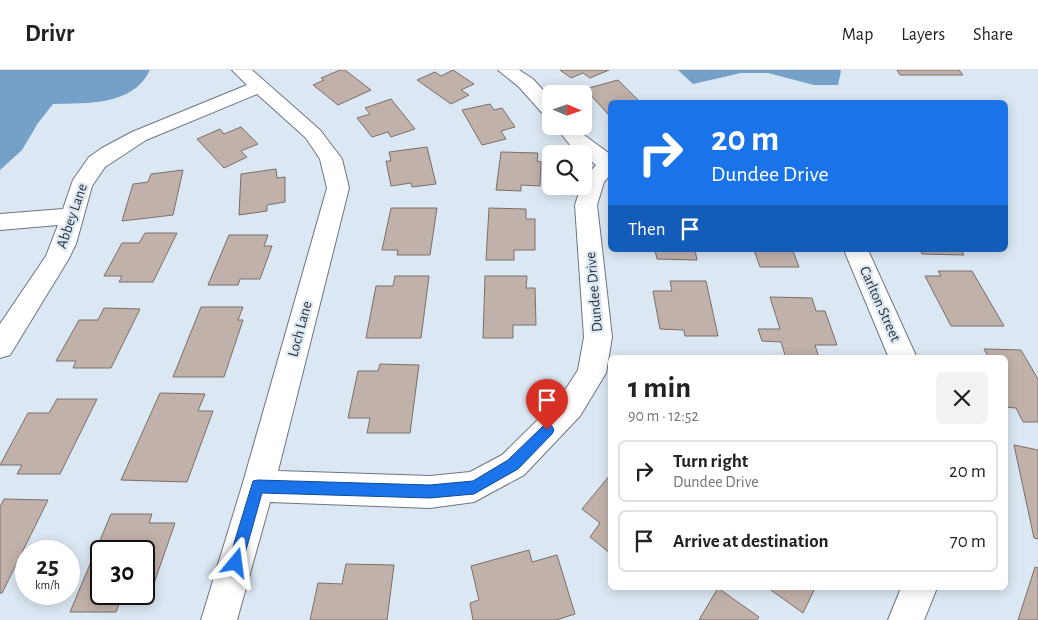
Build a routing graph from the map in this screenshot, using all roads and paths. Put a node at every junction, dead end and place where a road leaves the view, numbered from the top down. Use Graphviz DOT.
graph roads {
  1 [pos="507,70"];
  2 [pos="250,78"];
  3 [pos="542,101"];
  4 [pos="573,135"];
  5 [pos="608,163"];
  6 [pos="608,165"];
  7 [pos="72,216"];
  8 [pos="0,222"];
  9 [pos="857,252"];
  10 [pos="0,347"];
  11 [pos="902,355"];
  12 [pos="258,486"];
  13 [pos="918,590"];
  14 [pos="219,620"];
  15 [pos="906,620"];
  1 -- 3 [label="street"];
  2 -- 7 [label="street, Abbey Lane"];
  2 -- 12 [label="street, Loch Lane"];
  4 -- 5 [label="street"];
  6 -- 12 [label="street, Dundee Drive"];
  7 -- 8 [label="street"];
  7 -- 10 [label="street, Abbey Lane"];
  9 -- 11 [label="street, Carlton Street"];
  12 -- 14 [label="street, Loch Lane"];
  13 -- 15 [label="street"];
}
